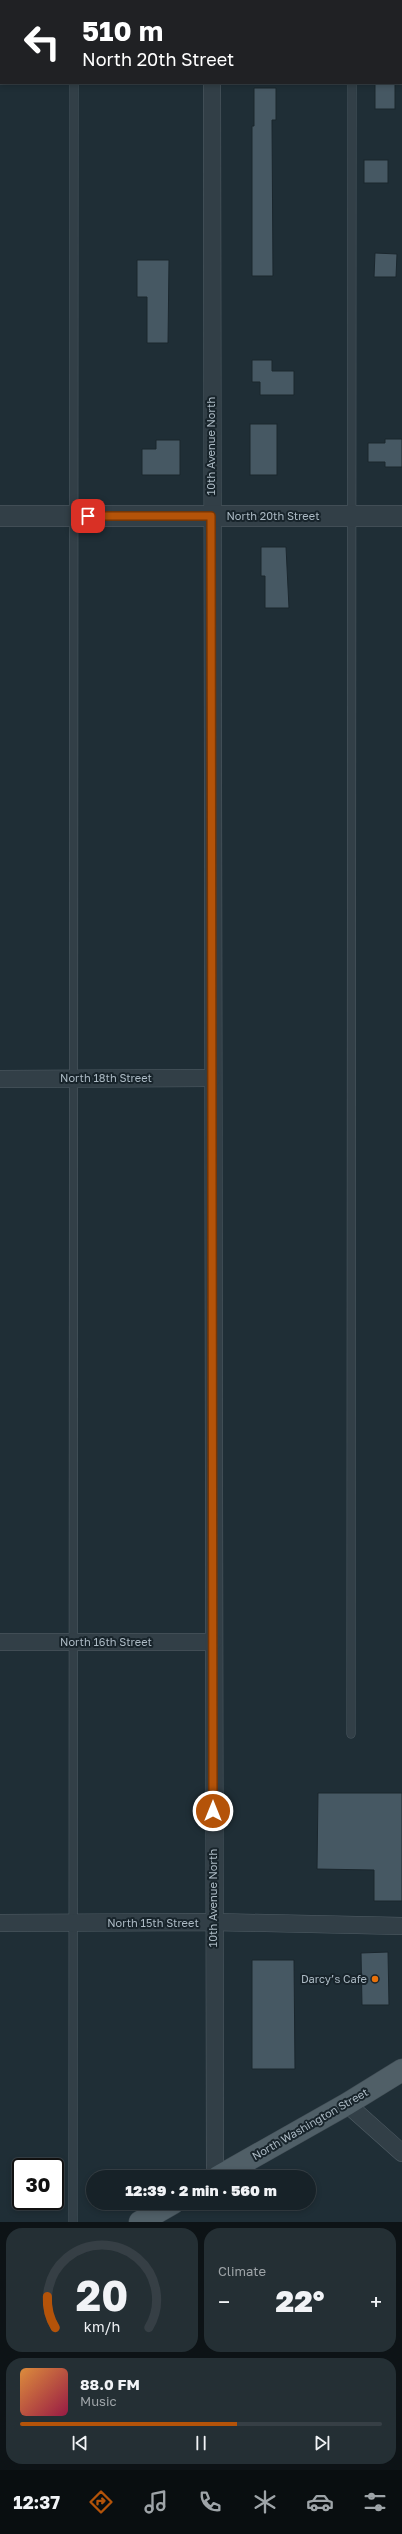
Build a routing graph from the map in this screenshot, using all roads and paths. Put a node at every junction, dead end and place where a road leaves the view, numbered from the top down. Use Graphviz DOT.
graph roads {
  1 [pos="74,84"];
  2 [pos="212,84"];
  3 [pos="352,84"];
  4 [pos="0,516"];
  5 [pos="74,516"];
  6 [pos="211,516"];
  7 [pos="352,516"];
  8 [pos="402,516"];
  9 [pos="212,1078"];
  10 [pos="0,1079"];
  11 [pos="73,1079"];
  12 [pos="0,1642"];
  13 [pos="73,1642"];
  14 [pos="213,1642"];
  15 [pos="351,1734"];
  16 [pos="213,1922"];
  17 [pos="0,1923"];
  18 [pos="73,1923"];
  19 [pos="402,1926"];
  20 [pos="402,2070"];
  21 [pos="347,2104"];
  22 [pos="402,2154"];
  23 [pos="215,2170"];
  24 [pos="230,2170"];
  25 [pos="161,2210"];
  26 [pos="73,2222"];
  27 [pos="140,2222"];
  1 -- 5 [label="lane"];
  2 -- 6 [label="street, 10th Avenue North"];
  3 -- 7 [label="lane"];
  4 -- 5 [label="street, North 20th Street"];
  5 -- 6 [label="street, North 20th Street"];
  5 -- 11 [label="lane"];
  6 -- 7 [label="street, North 20th Street"];
  6 -- 9 [label="street, 10th Avenue North"];
  7 -- 8 [label="street, North 20th Street"];
  7 -- 15 [label="lane"];
  9 -- 11 [label="street, North 18th Street"];
  9 -- 14 [label="street, 10th Avenue North"];
  10 -- 11 [label="street, North 18th Street"];
  11 -- 13 [label="lane"];
  12 -- 13 [label="street, North 16th Street"];
  13 -- 14 [label="street, North 16th Street"];
  13 -- 18 [label="lane"];
  14 -- 16 [label="street, 10th Avenue North"];
  16 -- 18 [label="street, North 15th Street"];
  16 -- 19 [label="street, North 15th Street"];
  16 -- 23 [label="street, 10th Avenue North"];
  17 -- 18 [label="street, North 15th Street"];
  18 -- 26 [label="lane"];
  20 -- 21 [label="main road, North Washington Street"];
  21 -- 22 [label="street"];
  21 -- 24 [label="main road, North Washington Street"];
  25 -- 27 [label="main road"];
}
